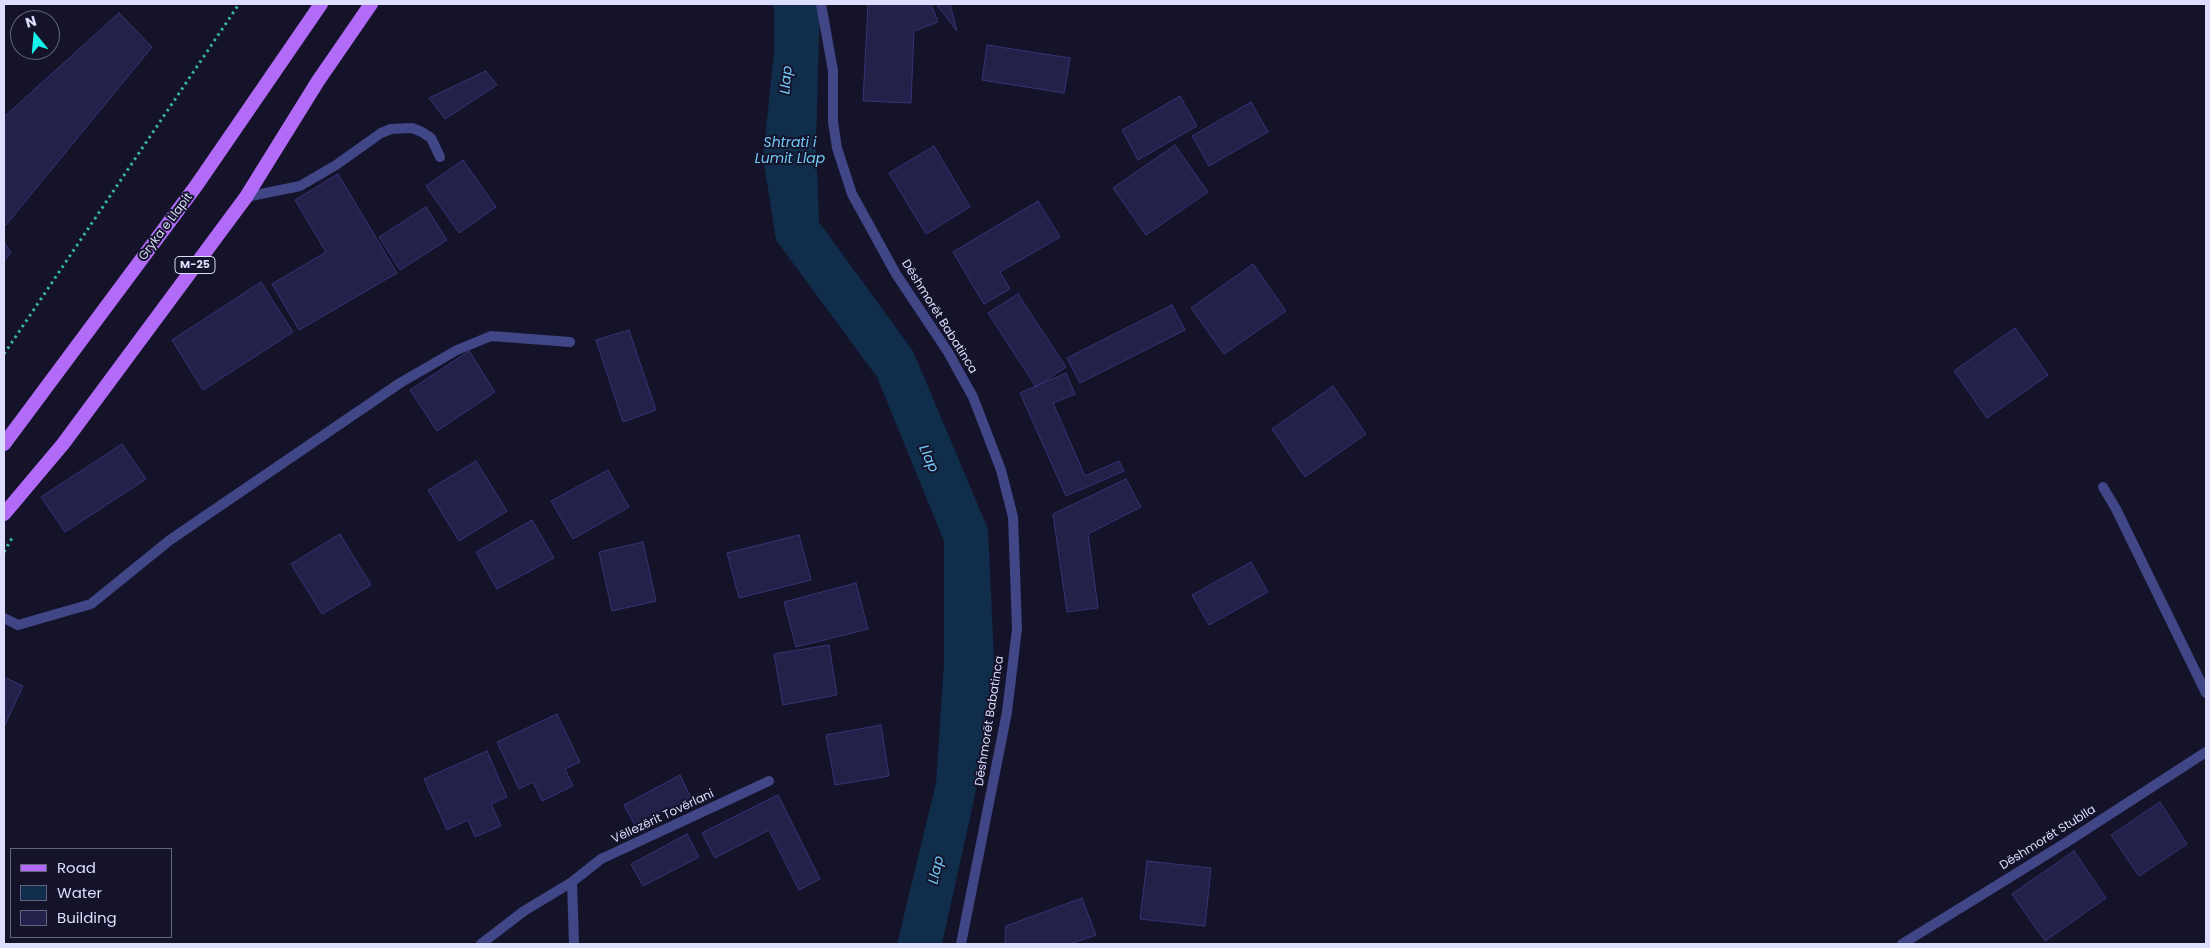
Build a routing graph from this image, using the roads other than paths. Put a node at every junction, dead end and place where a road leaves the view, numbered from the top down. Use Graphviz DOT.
graph roads {
  1 [pos="321,4"];
  2 [pos="371,4"];
  3 [pos="821,4"];
  4 [pos="440,157"];
  5 [pos="246,197"];
  6 [pos="570,342"];
  7 [pos="4,444"];
  8 [pos="2103,487"];
  9 [pos="4,514"];
  10 [pos="4,618"];
  11 [pos="2206,693"];
  12 [pos="2206,752"];
  13 [pos="769,781"];
  14 [pos="572,882"];
  15 [pos="481,944"];
  16 [pos="574,944"];
  17 [pos="961,944"];
  18 [pos="1902,944"];
  1 -- 7 [label="main road, Gryka e Llapit"];
  2 -- 5 [label="main road, M-25"];
  3 -- 17 [label="street, Dëshmorët Babatinca"];
  4 -- 5 [label="street"];
  5 -- 9 [label="main road, M-25"];
  6 -- 10 [label="street"];
  8 -- 11 [label="street"];
  12 -- 18 [label="street, Dëshmorët Stublla"];
  13 -- 14 [label="street, Vëllezërit Tovërlani"];
  14 -- 15 [label="street, Vëllezërit Tovërlani"];
  14 -- 16 [label="street"];
}
